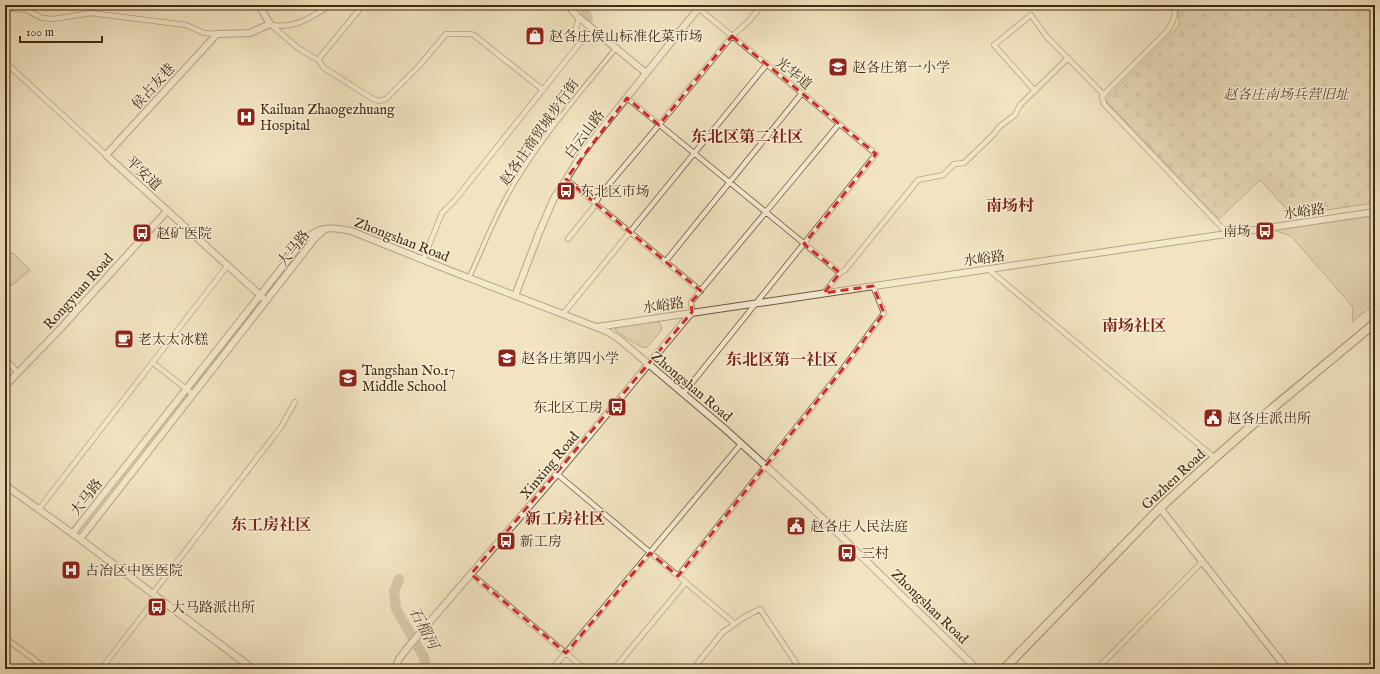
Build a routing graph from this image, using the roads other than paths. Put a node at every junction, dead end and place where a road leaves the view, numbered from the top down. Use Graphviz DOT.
graph roads {
  1 [pos="256,5"];
  2 [pos="331,5"];
  3 [pos="364,5"];
  4 [pos="568,5"];
  5 [pos="762,5"];
  6 [pos="1174,5"];
  7 [pos="700,6"];
  8 [pos="5,8"];
  9 [pos="579,18"];
  10 [pos="270,24"];
  11 [pos="217,34"];
  12 [pos="732,36"];
  13 [pos="616,48"];
  14 [pos="1068,58"];
  15 [pos="318,60"];
  16 [pos="5,62"];
  17 [pos="767,64"];
  18 [pos="646,73"];
  19 [pos="542,90"];
  20 [pos="1035,91"];
  21 [pos="802,93"];
  22 [pos="1104,95"];
  23 [pos="627,98"];
  24 [pos="839,124"];
  25 [pos="659,125"];
  26 [pos="694,153"];
  27 [pos="106,155"];
  28 [pos="566,179"];
  29 [pos="730,182"];
  30 [pos="595,204"];
  31 [pos="167,211"];
  32 [pos="765,212"];
  33 [pos="1375,212"];
  34 [pos="325,229"];
  35 [pos="630,232"];
  36 [pos="1228,234"];
  37 [pos="568,238"];
  38 [pos="804,244"];
  39 [pos="423,260"];
  40 [pos="665,262"];
  41 [pos="228,265"];
  42 [pos="988,269"];
  43 [pos="840,273"];
  44 [pos="469,278"];
  45 [pos="873,286"];
  46 [pos="701,291"];
  47 [pos="824,293"];
  48 [pos="260,295"];
  49 [pos="515,296"];
  50 [pos="266,301"];
  51 [pos="756,303"];
  52 [pos="692,312"];
  53 [pos="563,314"];
  54 [pos="1375,323"];
  55 [pos="596,327"];
  56 [pos="5,358"];
  57 [pos="153,363"];
  58 [pos="649,365"];
  59 [pos="18,373"];
  60 [pos="5,386"];
  61 [pos="186,389"];
  62 [pos="193,394"];
  63 [pos="683,394"];
  64 [pos="295,402"];
  65 [pos="741,444"];
  66 [pos="1215,458"];
  67 [pos="766,467"];
  68 [pos="557,474"];
  69 [pos="5,485"];
  70 [pos="1160,508"];
  71 [pos="40,509"];
  72 [pos="73,533"];
  73 [pos="80,539"];
  74 [pos="650,552"];
  75 [pos="1202,562"];
  76 [pos="471,574"];
  77 [pos="678,576"];
  78 [pos="686,582"];
  79 [pos="155,595"];
  80 [pos="735,624"];
  81 [pos="5,638"];
  82 [pos="566,653"];
  83 [pos="249,668"];
  84 [pos="47,669"];
  85 [pos="101,669"];
  86 [pos="395,669"];
  87 [pos="552,669"];
  88 [pos="585,669"];
  89 [pos="614,669"];
  90 [pos="693,669"];
  91 [pos="800,669"];
  92 [pos="977,669"];
  93 [pos="1004,669"];
  94 [pos="1097,669"];
  95 [pos="1287,669"];
  1 -- 10 [label="street"];
  2 -- 10 [label="street"];
  3 -- 15 [label="street"];
  4 -- 9 [label="street"];
  5 -- 12 [label="street"];
  6 -- 22 [label="street"];
  7 -- 12 [label="street, 光华道"];
  7 -- 18 [label="street, 白云山路"];
  8 -- 11 [label="street"];
  9 -- 13 [label="street"];
  9 -- 19 [label="street"];
  10 -- 11 [label="street"];
  10 -- 15 [label="street"];
  11 -- 27 [label="street, 侯占友巷"];
  12 -- 17 [label="street, 光华道"];
  12 -- 25 [label="street"];
  13 -- 18 [label="street"];
  13 -- 44 [label="street, 赵各庄商贸城步行街"];
  14 -- 20 [label="street"];
  14 -- 20 [label="street"];
  14 -- 22 [label="street"];
  15 -- 19 [label="street"];
  16 -- 27 [label="street, 平安道"];
  17 -- 21 [label="street, 光华道"];
  17 -- 26 [label="street"];
  18 -- 23 [label="street, 白云山路"];
  19 -- 39 [label="street"];
  20 -- 43 [label="street"];
  21 -- 24 [label="street, 光华道"];
  21 -- 29 [label="street"];
  22 -- 36 [label="street"];
  23 -- 25 [label="street"];
  23 -- 28 [label="street, 白云山路"];
  24 -- 32 [label="street"];
  24 -- 38 [label="street, 光华道"];
  25 -- 26 [label="street"];
  25 -- 30 [label="street"];
  26 -- 29 [label="street"];
  26 -- 35 [label="street"];
  27 -- 31 [label="street, 平安道"];
  28 -- 30 [label="street"];
  28 -- 49 [label="street, 白云山路"];
  29 -- 32 [label="street"];
  29 -- 40 [label="street"];
  30 -- 35 [label="street"];
  30 -- 37 [label="street"];
  31 -- 41 [label="street, 平安道"];
  31 -- 59 [label="street, Rongyuan Road"];
  32 -- 38 [label="street"];
  32 -- 46 [label="street"];
  33 -- 36 [label="street, 水峪路"];
  34 -- 39 [label="street, Zhongshan Road"];
  34 -- 48 [label="street, 大马路"];
  34 -- 50 [label="street, 大马路"];
  35 -- 40 [label="street"];
  35 -- 53 [label="street"];
  36 -- 42 [label="street, 水峪路"];
  38 -- 43 [label="street"];
  38 -- 51 [label="street"];
  39 -- 44 [label="street, Zhongshan Road"];
  40 -- 46 [label="street"];
  41 -- 48 [label="street, 平安道"];
  41 -- 57 [label="street"];
  42 -- 45 [label="street, 水峪路"];
  42 -- 66 [label="street"];
  43 -- 47 [label="street"];
  44 -- 49 [label="street, Zhongshan Road"];
  45 -- 47 [label="street, 水峪路"];
  45 -- 67 [label="street"];
  46 -- 52 [label="street"];
  47 -- 51 [label="street, 水峪路"];
  48 -- 50 [label="street, 平安道"];
  48 -- 61 [label="street, 大马路"];
  49 -- 53 [label="street, Zhongshan Road"];
  50 -- 62 [label="street, 大马路"];
  51 -- 52 [label="street, 水峪路"];
  51 -- 63 [label="street"];
  52 -- 55 [label="street, 水峪路"];
  52 -- 58 [label="street, Xinxing Road"];
  53 -- 55 [label="street, Zhongshan Road"];
  54 -- 66 [label="main road, Guzhen Road"];
  55 -- 58 [label="street, Zhongshan Road"];
  56 -- 59 [label="street"];
  57 -- 61 [label="street"];
  57 -- 71 [label="street"];
  58 -- 63 [label="street, Zhongshan Road"];
  58 -- 68 [label="street, Xinxing Road"];
  59 -- 60 [label="street, Rongyuan Road"];
  61 -- 62 [label="street"];
  61 -- 72 [label="street, 大马路"];
  62 -- 73 [label="street, 大马路"];
  63 -- 65 [label="street, Zhongshan Road"];
  64 -- 79 [label="street"];
  65 -- 67 [label="street, Zhongshan Road"];
  65 -- 74 [label="street"];
  66 -- 70 [label="main road, Guzhen Road"];
  67 -- 77 [label="street"];
  67 -- 92 [label="street, Zhongshan Road"];
  68 -- 74 [label="street"];
  68 -- 76 [label="street, Xinxing Road"];
  69 -- 71 [label="street"];
  70 -- 75 [label="street"];
  70 -- 93 [label="main road, Guzhen Road"];
  71 -- 72 [label="street"];
  72 -- 73 [label="street"];
  73 -- 79 [label="street"];
  74 -- 77 [label="street"];
  74 -- 82 [label="street"];
  75 -- 94 [label="street"];
  75 -- 95 [label="street"];
  76 -- 82 [label="street"];
  76 -- 86 [label="street, Xinxing Road"];
  77 -- 78 [label="street"];
  78 -- 80 [label="street"];
  78 -- 89 [label="street"];
  79 -- 83 [label="street"];
  79 -- 85 [label="street"];
  80 -- 90 [label="street"];
  80 -- 91 [label="street"];
  81 -- 84 [label="street"];
  82 -- 87 [label="street"];
  82 -- 88 [label="street"];
}
